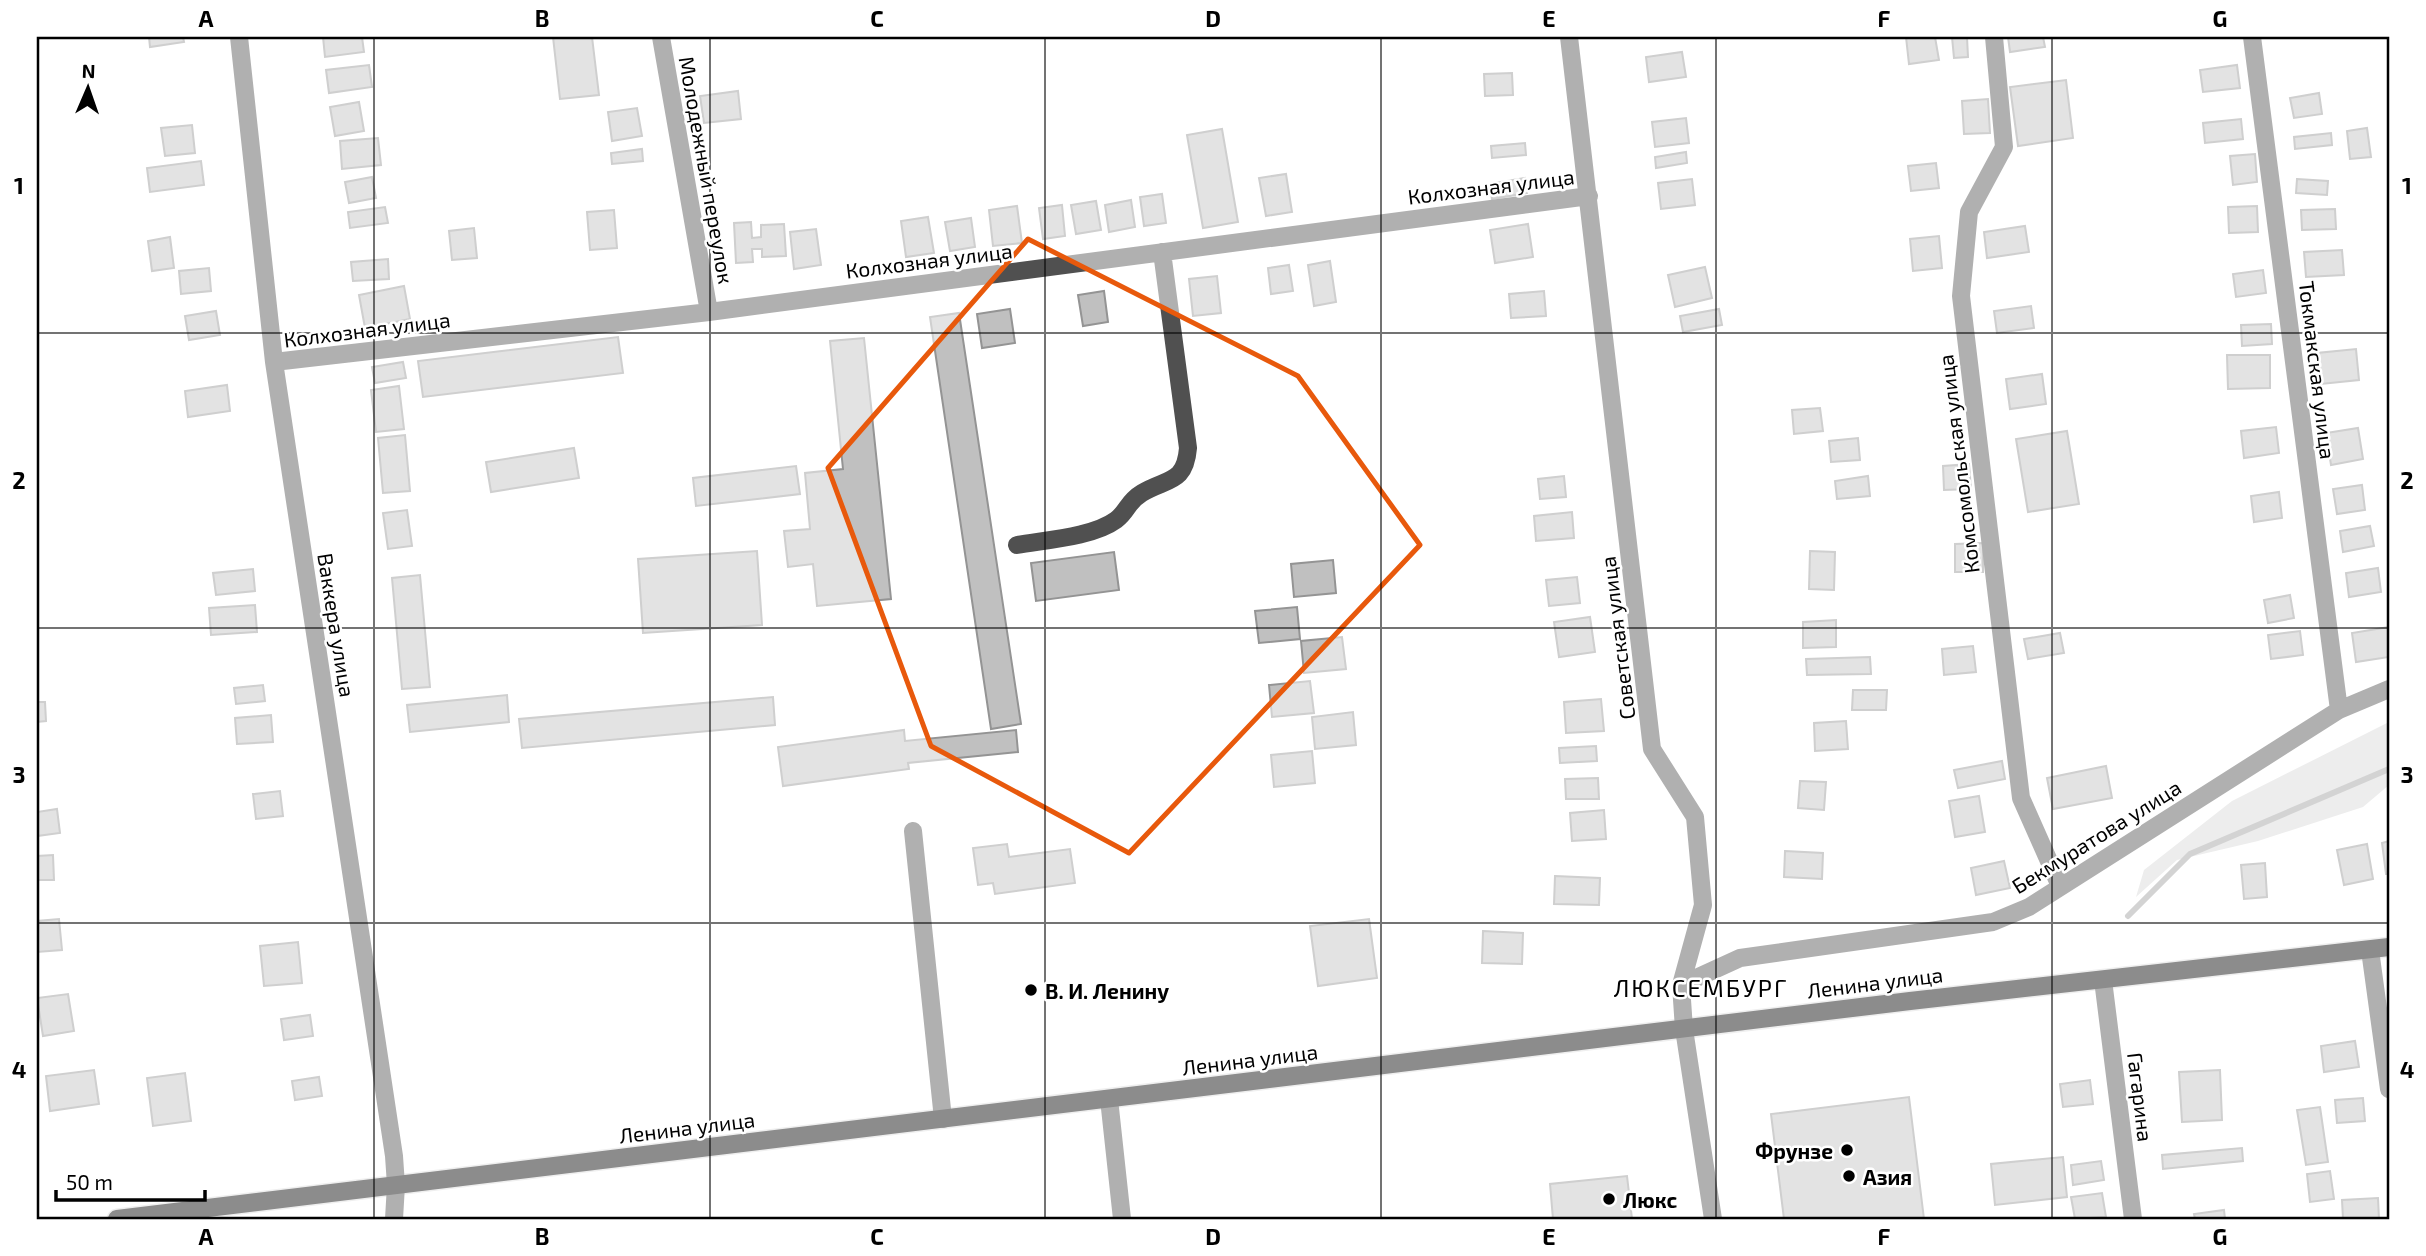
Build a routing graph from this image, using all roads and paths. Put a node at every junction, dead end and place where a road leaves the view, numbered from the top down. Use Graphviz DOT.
graph roads {
  1 [pos="239,37"];
  2 [pos="661,37"];
  3 [pos="1572,37"];
  4 [pos="1994,37"];
  5 [pos="2252,37"];
  6 [pos="1589,196"];
  7 [pos="1162,252"];
  8 [pos="709,312"];
  9 [pos="274,362"];
  10 [pos="1017,545"];
  11 [pos="2389,689"];
  12 [pos="2339,710"];
  13 [pos="913,831"];
  14 [pos="2060,886"];
  15 [pos="2389,947"];
  16 [pos="2370,950"];
  17 [pos="2103,980"];
  18 [pos="1681,985"];
  19 [pos="1684,1029"];
  20 [pos="2389,1089"];
  21 [pos="1110,1099"];
  22 [pos="943,1119"];
  23 [pos="396,1185"];
  24 [pos="117,1219"];
  25 [pos="394,1219"];
  26 [pos="1122,1219"];
  27 [pos="1713,1219"];
  28 [pos="2133,1219"];
  1 -- 9 [label="street, Ваккера улица"];
  2 -- 8 [label="street, Молодежный переулок"];
  3 -- 6 [label="street, Советская улица"];
  4 -- 14 [label="street, Комсомольская улица"];
  5 -- 12 [label="street, Токмакская улица"];
  6 -- 7 [label="street, Колхозная улица"];
  6 -- 18 [label="street, Советская улица"];
  7 -- 8 [label="street, Колхозная улица"];
  7 -- 10 [label="street"];
  8 -- 9 [label="street, Колхозная улица"];
  9 -- 23 [label="street, Ваккера улица"];
  11 -- 12 [label="street, Бекмуратова улица"];
  12 -- 14 [label="street, Бекмуратова улица"];
  13 -- 22 [label="street"];
  14 -- 18 [label="street, Бекмуратова улица"];
  15 -- 16 [label="main road, Ленина улица"];
  16 -- 17 [label="main road, Ленина улица"];
  16 -- 20 [label="street"];
  17 -- 19 [label="main road, Ленина улица"];
  17 -- 28 [label="street, Гагарина"];
  18 -- 19 [label="street, Советская улица"];
  19 -- 21 [label="main road, Ленина улица"];
  19 -- 27 [label="street, Советская улица"];
  21 -- 22 [label="main road, Ленина улица"];
  21 -- 26 [label="street"];
  22 -- 23 [label="main road, Ленина улица"];
  23 -- 24 [label="main road, Ленина улица"];
  23 -- 25 [label="street, Ваккера улица"];
}
